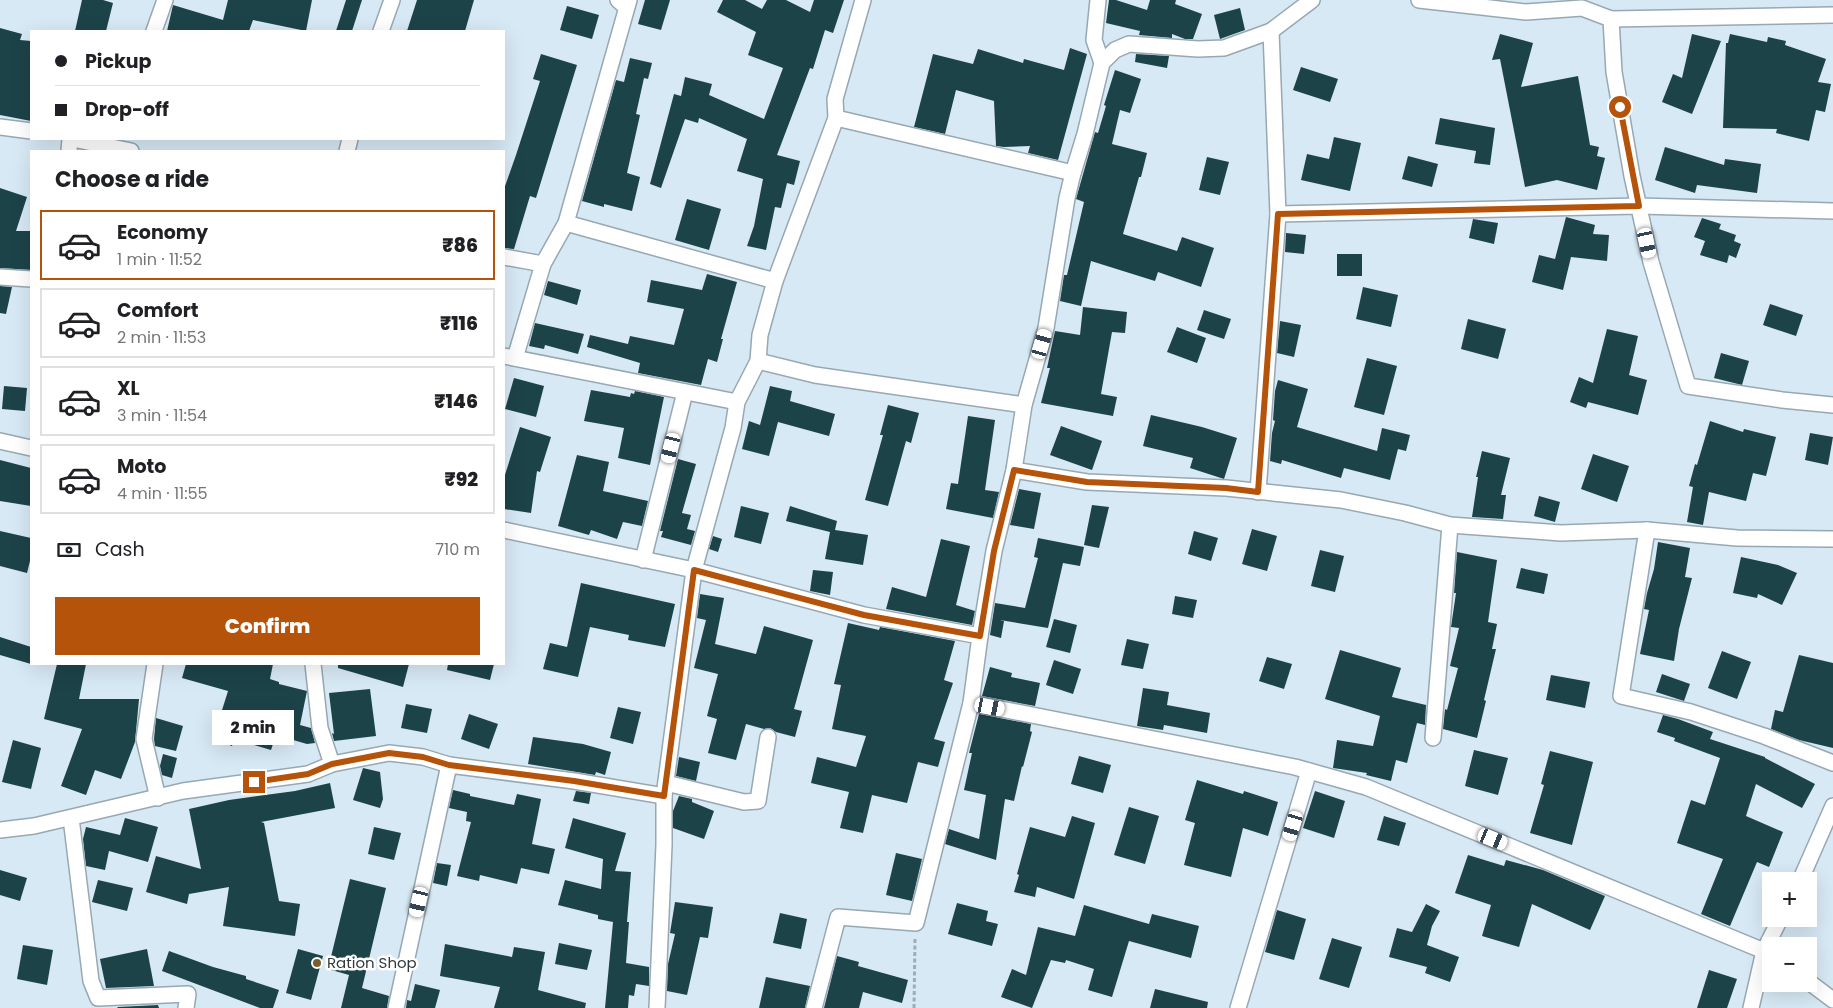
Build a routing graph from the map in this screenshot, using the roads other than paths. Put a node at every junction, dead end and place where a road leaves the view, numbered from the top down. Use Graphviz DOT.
graph roads {
  1 [pos="165,0"];
  2 [pos="392,0"];
  3 [pos="618,0"];
  4 [pos="630,0"];
  5 [pos="863,0"];
  6 [pos="1098,0"];
  7 [pos="1312,0"];
  8 [pos="1419,0"];
  9 [pos="1833,15"];
  10 [pos="1611,19"];
  11 [pos="154,30"];
  12 [pos="381,30"];
  13 [pos="1271,31"];
  14 [pos="1102,63"];
  15 [pos="836,118"];
  16 [pos="0,127"];
  17 [pos="30,131"];
  18 [pos="79,140"];
  19 [pos="125,147"];
  20 [pos="1073,173"];
  21 [pos="1639,206"];
  22 [pos="1833,211"];
  23 [pos="1278,214"];
  24 [pos="566,223"];
  25 [pos="505,257"];
  26 [pos="544,264"];
  27 [pos="0,277"];
  28 [pos="30,280"];
  29 [pos="775,281"];
  30 [pos="509,357"];
  31 [pos="758,361"];
  32 [pos="685,392"];
  33 [pos="737,402"];
  34 [pos="1024,405"];
  35 [pos="1833,405"];
  36 [pos="0,440"];
  37 [pos="30,448"];
  38 [pos="1014,470"];
  39 [pos="1258,492"];
  40 [pos="1450,525"];
  41 [pos="505,530"];
  42 [pos="1647,530"];
  43 [pos="1833,539"];
  44 [pos="643,560"];
  45 [pos="694,570"];
  46 [pos="980,636"];
  47 [pos="155,665"];
  48 [pos="313,665"];
  49 [pos="970,703"];
  50 [pos="768,737"];
  51 [pos="1433,738"];
  52 [pos="1833,763"];
  53 [pos="332,764"];
  54 [pos="449,765"];
  55 [pos="1309,771"];
  56 [pos="665,789"];
  57 [pos="158,798"];
  58 [pos="1833,806"];
  59 [pos="71,818"];
  60 [pos="0,830"];
  61 [pos="1804,872"];
  62 [pos="1762,951"];
  63 [pos="1762,972"];
  64 [pos="1817,988"];
  65 [pos="1833,1000"];
  66 [pos="186,1008"];
  67 [pos="396,1008"];
  68 [pos="657,1008"];
  69 [pos="814,1008"];
  70 [pos="1238,1008"];
  71 [pos="1751,1008"];
  1 -- 11 [label="street"];
  2 -- 12 [label="street"];
  3 -- 4 [label="street"];
  4 -- 24 [label="street"];
  5 -- 15 [label="street"];
  6 -- 14 [label="street"];
  7 -- 13 [label="street"];
  8 -- 10 [label="street"];
  9 -- 10 [label="street"];
  10 -- 21 [label="street"];
  13 -- 14 [label="street"];
  13 -- 23 [label="street"];
  14 -- 20 [label="street"];
  15 -- 20 [label="street"];
  15 -- 29 [label="street"];
  16 -- 17 [label="street"];
  18 -- 19 [label="street"];
  20 -- 34 [label="street"];
  21 -- 22 [label="street"];
  21 -- 23 [label="street"];
  21 -- 35 [label="street"];
  23 -- 39 [label="street"];
  24 -- 26 [label="street"];
  24 -- 29 [label="street"];
  25 -- 26 [label="street"];
  26 -- 30 [label="street"];
  27 -- 28 [label="street"];
  29 -- 31 [label="street"];
  30 -- 32 [label="street"];
  31 -- 33 [label="street"];
  31 -- 34 [label="street"];
  32 -- 33 [label="street"];
  32 -- 44 [label="street"];
  33 -- 45 [label="street"];
  34 -- 38 [label="street"];
  36 -- 37 [label="street"];
  38 -- 39 [label="street"];
  38 -- 46 [label="street"];
  39 -- 40 [label="street"];
  40 -- 42 [label="street"];
  40 -- 51 [label="street"];
  41 -- 44 [label="street"];
  42 -- 43 [label="street"];
  42 -- 52 [label="street"];
  44 -- 45 [label="street"];
  45 -- 46 [label="street"];
  45 -- 56 [label="street"];
  46 -- 49 [label="street"];
  47 -- 57 [label="street"];
  48 -- 53 [label="street"];
  49 -- 55 [label="street"];
  49 -- 69 [label="street"];
  50 -- 56 [label="street"];
  53 -- 54 [label="street"];
  53 -- 57 [label="street"];
  54 -- 56 [label="street"];
  54 -- 67 [label="street"];
  55 -- 62 [label="street"];
  55 -- 70 [label="street"];
  56 -- 68 [label="street"];
  57 -- 59 [label="street"];
  58 -- 61 [label="street"];
  59 -- 60 [label="street"];
  59 -- 66 [label="street"];
  63 -- 71 [label="street"];
  64 -- 65 [label="street"];
}
